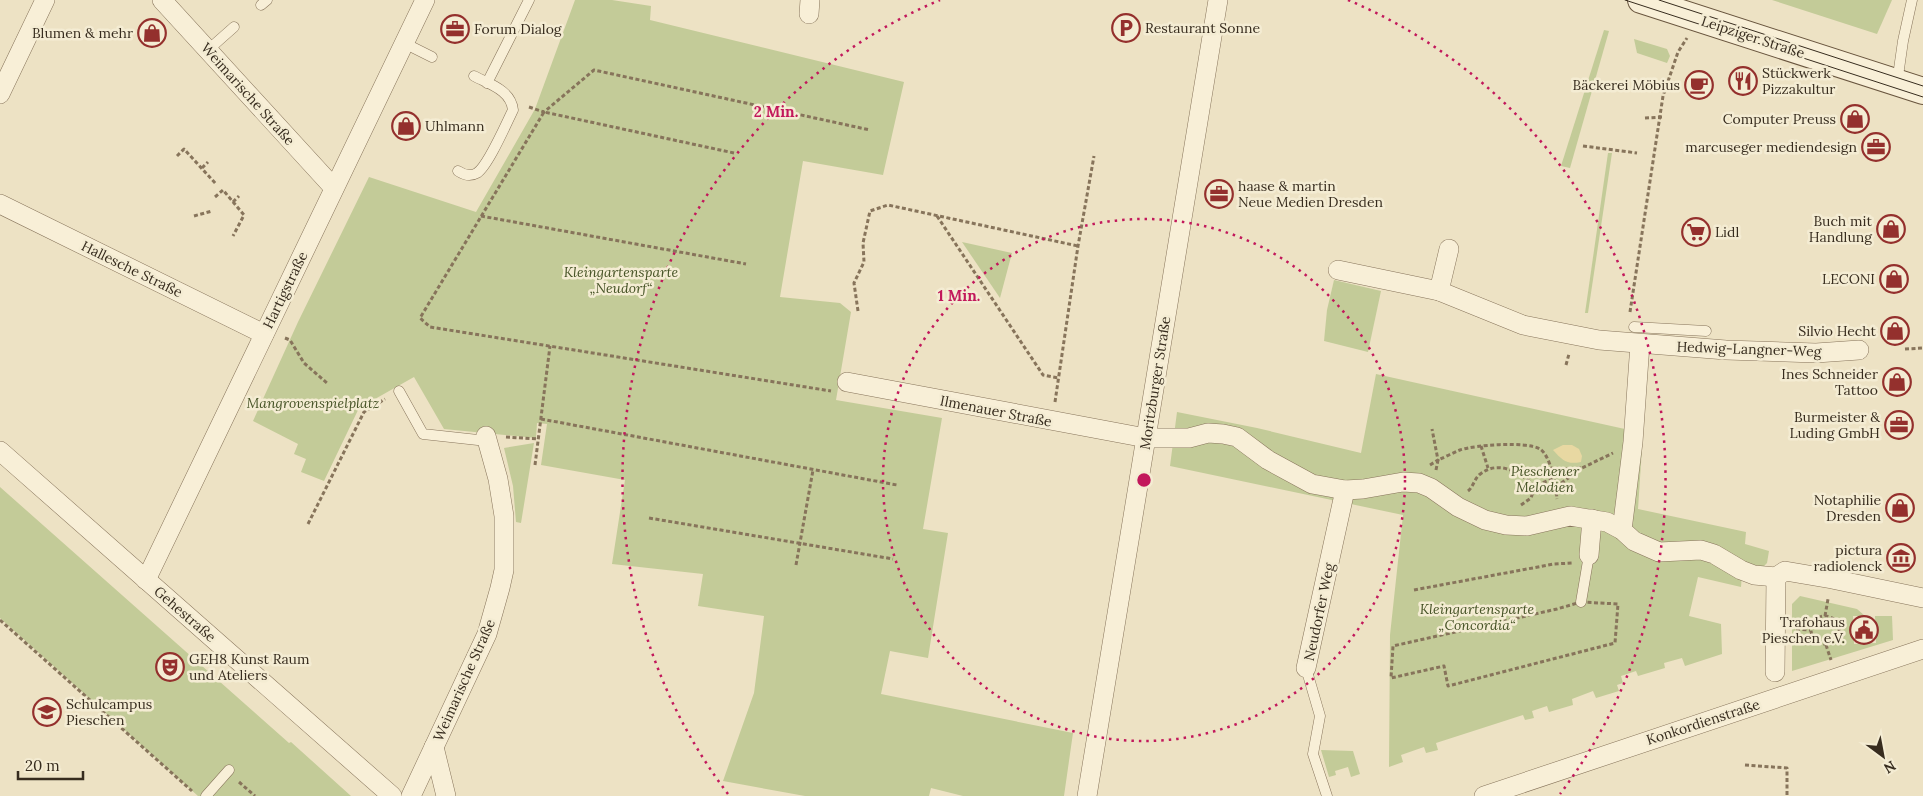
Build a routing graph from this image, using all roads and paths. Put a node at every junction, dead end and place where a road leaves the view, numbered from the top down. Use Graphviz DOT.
graph roads {
  1 [pos="45,0"];
  2 [pos="162,0"];
  3 [pos="424,0"];
  4 [pos="529,0"];
  5 [pos="1218,0"];
  6 [pos="1912,0"];
  7 [pos="1653,2"];
  8 [pos="1699,19"];
  9 [pos="234,27"];
  10 [pos="404,43"];
  11 [pos="208,50"];
  12 [pos="432,56"];
  13 [pos="474,76"];
  14 [pos="488,83"];
  15 [pos="1897,84"];
  16 [pos="1923,91"];
  17 [pos="0,94"];
  18 [pos="535,109"];
  19 [pos="544,112"];
  20 [pos="1660,116"];
  21 [pos="1664,117"];
  22 [pos="1645,118"];
  23 [pos="870,130"];
  24 [pos="1583,146"];
  25 [pos="734,153"];
  26 [pos="1638,153"];
  27 [pos="177,156"];
  28 [pos="1094,156"];
  29 [pos="208,162"];
  30 [pos="202,168"];
  31 [pos="458,171"];
  32 [pos="216,184"];
  33 [pos="334,188"];
  34 [pos="239,196"];
  35 [pos="215,197"];
  36 [pos="233,202"];
  37 [pos="0,204"];
  38 [pos="212,211"];
  39 [pos="194,216"];
  40 [pos="481,216"];
  41 [pos="937,216"];
  42 [pos="233,236"];
  43 [pos="1078,246"];
  44 [pos="1449,249"];
  45 [pos="746,264"];
  46 [pos="1338,270"];
  47 [pos="1439,291"];
  48 [pos="858,311"];
  49 [pos="266,331"];
  50 [pos="1706,332"];
  51 [pos="1633,338"];
  52 [pos="550,346"];
  53 [pos="1923,348"];
  54 [pos="1905,349"];
  55 [pos="1859,350"];
  56 [pos="1059,378"];
  57 [pos="847,382"];
  58 [pos="326,383"];
  59 [pos="399,391"];
  60 [pos="541,419"];
  61 [pos="1052,421"];
  62 [pos="1432,429"];
  63 [pos="1146,438"];
  64 [pos="487,439"];
  65 [pos="538,439"];
  66 [pos="1633,442"];
  67 [pos="1481,446"];
  68 [pos="2,456"];
  69 [pos="1438,460"];
  70 [pos="534,465"];
  71 [pos="1488,468"];
  72 [pos="1582,468"];
  73 [pos="813,470"];
  74 [pos="1551,470"];
  75 [pos="1554,478"];
  76 [pos="897,485"];
  77 [pos="1535,486"];
  78 [pos="1556,487"];
  79 [pos="1431,488"];
  80 [pos="1345,490"];
  81 [pos="1453,503"];
  82 [pos="1514,506"];
  83 [pos="1570,516"];
  84 [pos="649,518"];
  85 [pos="1592,520"];
  86 [pos="308,524"];
  87 [pos="1622,530"];
  88 [pos="800,544"];
  89 [pos="894,559"];
  90 [pos="1588,559"];
  91 [pos="796,565"];
  92 [pos="1776,577"];
  93 [pos="146,580"];
  94 [pos="1414,590"];
  95 [pos="1923,598"];
  96 [pos="1581,602"];
  97 [pos="0,620"];
  98 [pos="1826,644"];
  99 [pos="1923,649"];
  100 [pos="1306,668"];
  101 [pos="1775,672"];
  102 [pos="434,747"];
  103 [pos="1745,765"];
  104 [pos="228,771"];
  105 [pos="198,796"];
  106 [pos="206,796"];
  107 [pos="255,796"];
  108 [pos="392,796"];
  109 [pos="411,796"];
  110 [pos="446,796"];
  111 [pos="1087,796"];
  112 [pos="1327,796"];
  113 [pos="1484,796"];
  114 [pos="1787,796"];
  1 -- 17 [label="street"];
  2 -- 11 [label="street, Weimarische Straße"];
  3 -- 10 [label="street, Hartigstraße"];
  4 -- 14 [label="lane"];
  5 -- 63 [label="street, Moritzburger Straße"];
  6 -- 15 [label="lane"];
  7 -- 8 [label="main road, Leipziger Straße"];
  8 -- 15 [label="main road, Leipziger Straße"];
  8 -- 20 [label="path"];
  9 -- 11 [label="lane"];
  10 -- 12 [label="lane"];
  10 -- 33 [label="street, Hartigstraße"];
  11 -- 33 [label="street, Weimarische Straße"];
  13 -- 14 [label="lane"];
  14 -- 31 [label="lane"];
  15 -- 16 [label="main road, Leipziger Straße"];
  18 -- 19 [label="path"];
  19 -- 23 [label="path"];
  19 -- 25 [label="path"];
  19 -- 40 [label="path"];
  20 -- 21 [label="path"];
  20 -- 22 [label="path"];
  20 -- 51 [label="path"];
  24 -- 26 [label="path"];
  27 -- 30 [label="path"];
  28 -- 43 [label="path"];
  29 -- 30 [label="path"];
  30 -- 32 [label="path"];
  33 -- 49 [label="street, Hartigstraße"];
  34 -- 36 [label="path"];
  35 -- 36 [label="path"];
  36 -- 42 [label="path"];
  37 -- 49 [label="street, Hallesche Straße"];
  38 -- 39 [label="path"];
  40 -- 45 [label="path"];
  40 -- 52 [label="path"];
  41 -- 43 [label="path"];
  41 -- 48 [label="path"];
  41 -- 56 [label="path"];
  43 -- 56 [label="path"];
  44 -- 47 [label="street"];
  46 -- 47 [label="street, Hedwig-Langner-Weg"];
  47 -- 51 [label="street, Hedwig-Langner-Weg"];
  49 -- 58 [label="path"];
  49 -- 93 [label="street, Hartigstraße"];
  50 -- 51 [label="lane"];
  51 -- 55 [label="street, Hedwig-Langner-Weg"];
  51 -- 66 [label="street"];
  52 -- 57 [label="path"];
  52 -- 60 [label="path"];
  53 -- 54 [label="path"];
  56 -- 61 [label="path"];
  57 -- 61 [label="street, Ilmenauer Straße"];
  59 -- 64 [label="lane"];
  59 -- 86 [label="path"];
  60 -- 65 [label="path"];
  60 -- 73 [label="path"];
  61 -- 63 [label="street, Ilmenauer Straße"];
  62 -- 69 [label="path"];
  63 -- 80 [label="street, Ilmenauer Straße"];
  63 -- 111 [label="street, Moritzburger Straße"];
  64 -- 65 [label="path"];
  64 -- 102 [label="street, Weimarische Straße"];
  65 -- 70 [label="path"];
  66 -- 72 [label="path"];
  66 -- 87 [label="street"];
  67 -- 69 [label="path"];
  67 -- 71 [label="path"];
  67 -- 74 [label="path"];
  68 -- 93 [label="street, Gehestraße"];
  69 -- 79 [label="path"];
  71 -- 77 [label="path"];
  71 -- 81 [label="path"];
  72 -- 74 [label="path"];
  72 -- 78 [label="path"];
  73 -- 76 [label="path"];
  73 -- 88 [label="path"];
  74 -- 75 [label="path"];
  75 -- 77 [label="path"];
  75 -- 78 [label="path"];
  77 -- 82 [label="path"];
  78 -- 83 [label="path"];
  79 -- 80 [label="street, Ilmenauer Straße"];
  79 -- 81 [label="street"];
  80 -- 100 [label="street, Neudorfer Weg"];
  81 -- 83 [label="street"];
  83 -- 85 [label="street"];
  84 -- 88 [label="path"];
  85 -- 87 [label="street"];
  85 -- 90 [label="street"];
  87 -- 92 [label="street"];
  88 -- 89 [label="path"];
  88 -- 91 [label="path"];
  90 -- 94 [label="path"];
  90 -- 96 [label="lane"];
  92 -- 95 [label="street"];
  92 -- 101 [label="street"];
  93 -- 108 [label="street, Gehestraße"];
  96 -- 96 [label="path"];
  97 -- 105 [label="path"];
  98 -- 98 [label="path"];
  99 -- 113 [label="street, Konkordienstraße"];
  100 -- 112 [label="lane, Neudorfer Weg"];
  102 -- 109 [label="street, Weimarische Straße"];
  102 -- 110 [label="street, Weimarische Straße"];
  103 -- 114 [label="path"];
  104 -- 106 [label="lane"];
  104 -- 107 [label="path"];
}
